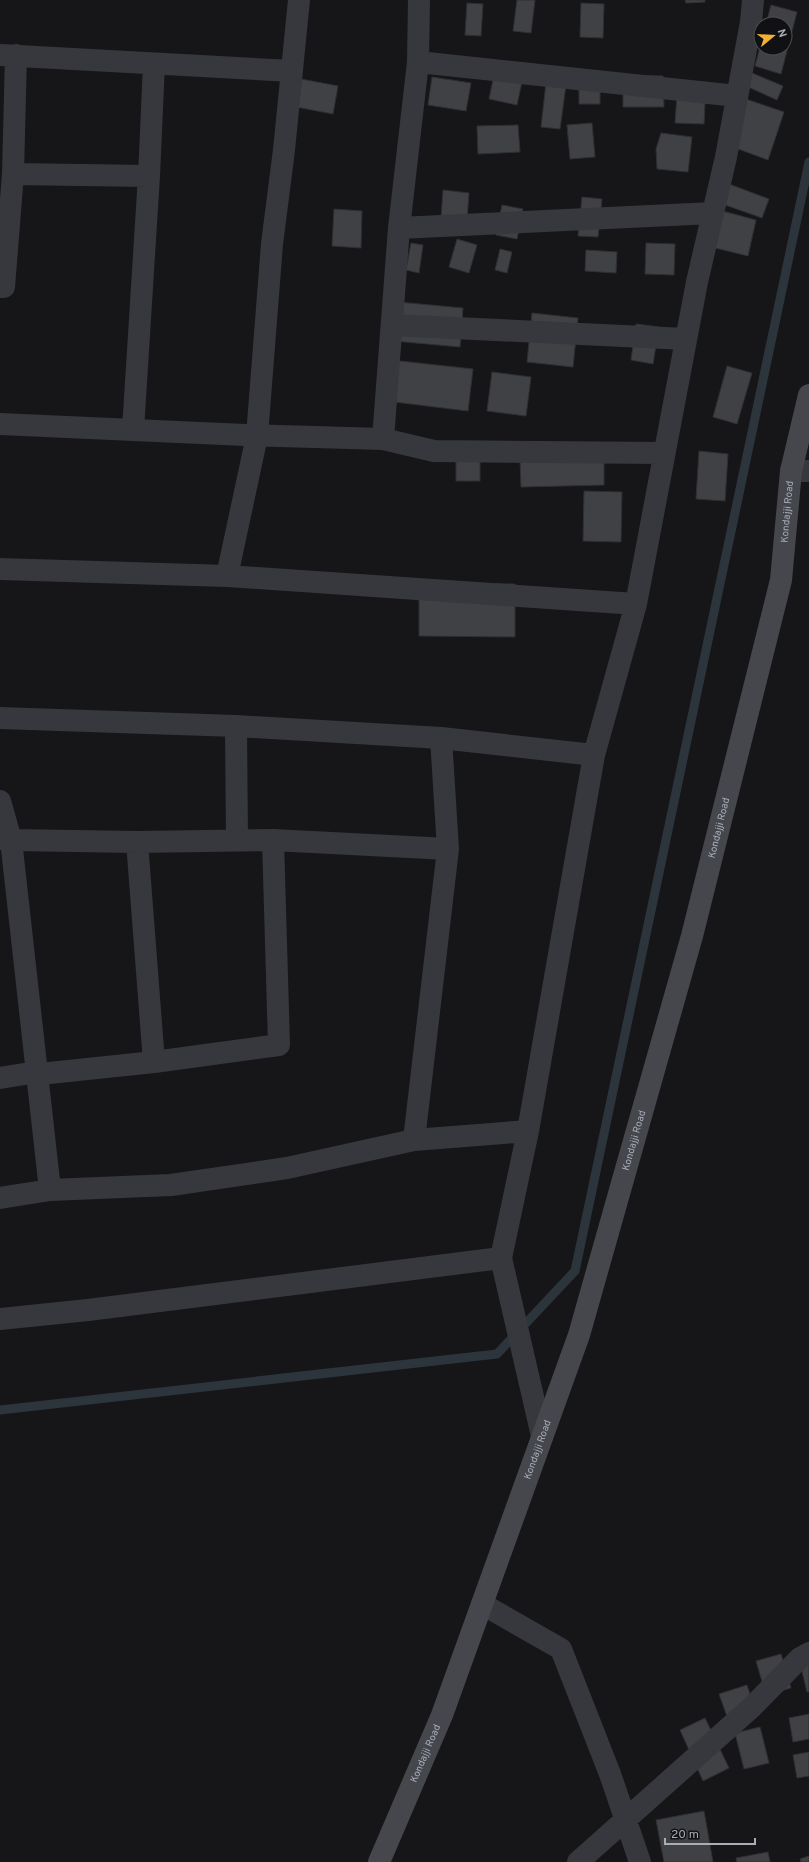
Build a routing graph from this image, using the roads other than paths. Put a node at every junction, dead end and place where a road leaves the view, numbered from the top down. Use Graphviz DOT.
graph roads {
  1 [pos="299,0"];
  2 [pos="419,0"];
  3 [pos="753,0"];
  4 [pos="8,55"];
  5 [pos="418,62"];
  6 [pos="154,64"];
  7 [pos="292,71"];
  8 [pos="737,96"];
  9 [pos="13,174"];
  10 [pos="149,176"];
  11 [pos="713,213"];
  12 [pos="400,228"];
  13 [pos="0,287"];
  14 [pos="392,325"];
  15 [pos="686,339"];
  16 [pos="809,395"];
  17 [pos="0,424"];
  18 [pos="133,430"];
  19 [pos="257,436"];
  20 [pos="383,439"];
  21 [pos="664,453"];
  22 [pos="800,471"];
  23 [pos="0,569"];
  24 [pos="227,576"];
  25 [pos="636,604"];
  26 [pos="0,718"];
  27 [pos="236,726"];
  28 [pos="441,738"];
  29 [pos="594,755"];
  30 [pos="0,801"];
  31 [pos="6,840"];
  32 [pos="237,840"];
  33 [pos="273,840"];
  34 [pos="137,842"];
  35 [pos="448,849"];
  36 [pos="154,1062"];
  37 [pos="37,1072"];
  38 [pos="0,1078"];
  39 [pos="528,1131"];
  40 [pos="414,1140"];
  41 [pos="50,1190"];
  42 [pos="0,1198"];
  43 [pos="501,1258"];
  44 [pos="0,1319"];
  45 [pos="542,1436"];
  46 [pos="482,1604"];
  47 [pos="809,1653"];
  48 [pos="626,1819"];
  49 [pos="379,1862"];
  50 [pos="578,1862"];
  51 [pos="640,1862"];
  1 -- 7 [label="street"];
  2 -- 5 [label="street"];
  3 -- 8 [label="street"];
  4 -- 6 [label="street"];
  4 -- 9 [label="street"];
  5 -- 8 [label="street"];
  5 -- 12 [label="street"];
  6 -- 7 [label="street"];
  6 -- 10 [label="street"];
  7 -- 19 [label="street"];
  8 -- 11 [label="street"];
  9 -- 10 [label="street"];
  9 -- 13 [label="street"];
  10 -- 18 [label="street"];
  11 -- 12 [label="street"];
  11 -- 15 [label="street"];
  12 -- 14 [label="street"];
  14 -- 15 [label="street"];
  14 -- 20 [label="street"];
  15 -- 21 [label="street"];
  16 -- 22 [label="street, Kondajji Road"];
  17 -- 18 [label="street"];
  18 -- 19 [label="street"];
  19 -- 20 [label="street"];
  19 -- 24 [label="street"];
  20 -- 21 [label="street"];
  21 -- 25 [label="street"];
  22 -- 45 [label="street, Kondajji Road"];
  23 -- 24 [label="street"];
  24 -- 25 [label="street"];
  25 -- 29 [label="street"];
  26 -- 27 [label="street"];
  27 -- 28 [label="street"];
  27 -- 32 [label="street"];
  28 -- 29 [label="street"];
  28 -- 35 [label="street"];
  29 -- 39 [label="street"];
  30 -- 31 [label="street"];
  31 -- 34 [label="street"];
  31 -- 37 [label="street"];
  32 -- 33 [label="street"];
  32 -- 34 [label="street"];
  33 -- 35 [label="street"];
  33 -- 36 [label="street"];
  34 -- 36 [label="street"];
  35 -- 40 [label="street"];
  36 -- 37 [label="street"];
  37 -- 38 [label="street"];
  37 -- 41 [label="street"];
  39 -- 40 [label="street"];
  39 -- 43 [label="street"];
  40 -- 41 [label="street"];
  41 -- 42 [label="street"];
  43 -- 44 [label="street"];
  43 -- 45 [label="street"];
  45 -- 46 [label="street, Kondajji Road"];
  46 -- 48 [label="street"];
  46 -- 49 [label="street, Kondajji Road"];
  47 -- 48 [label="street"];
  48 -- 50 [label="street"];
  48 -- 51 [label="street"];
}
